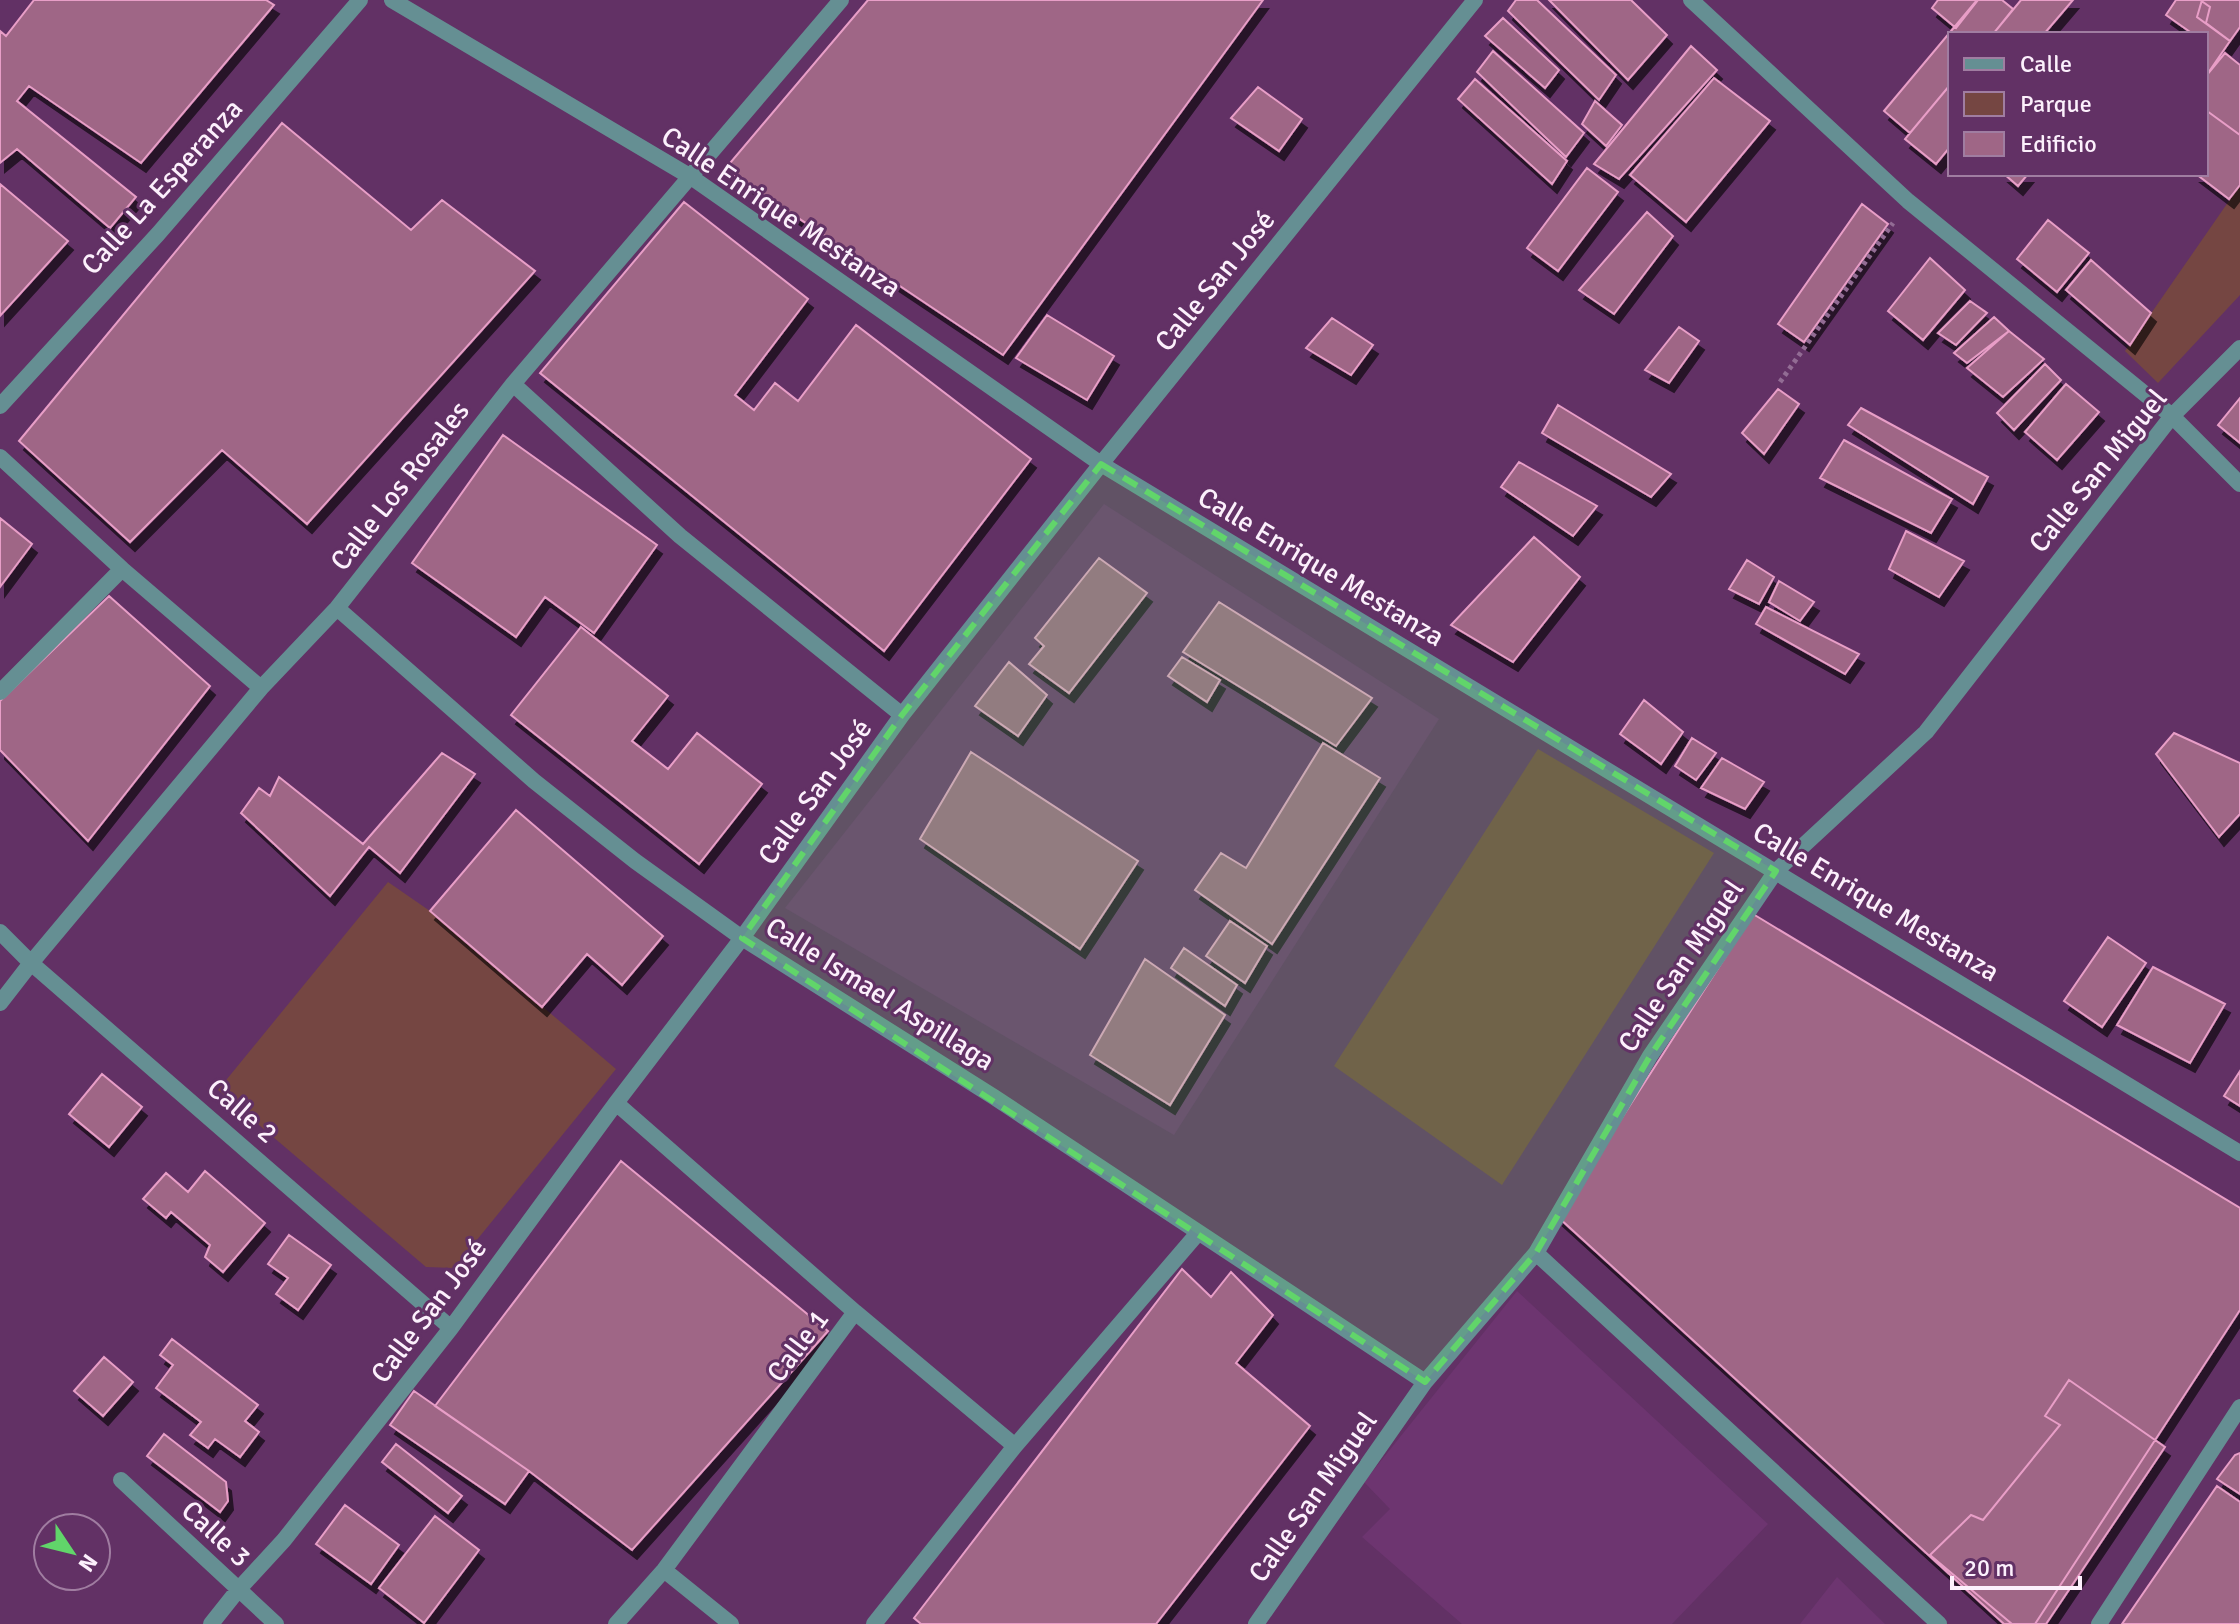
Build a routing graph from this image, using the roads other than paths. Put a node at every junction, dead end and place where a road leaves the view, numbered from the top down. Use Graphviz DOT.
graph roads {
  1 [pos="360,0"];
  2 [pos="392,0"];
  3 [pos="841,0"];
  4 [pos="1475,0"];
  5 [pos="1691,0"];
  6 [pos="691,177"];
  7 [pos="2240,348"];
  8 [pos="513,384"];
  9 [pos="0,406"];
  10 [pos="2172,416"];
  11 [pos="0,457"];
  12 [pos="1101,464"];
  13 [pos="2240,484"];
  14 [pos="122,569"];
  15 [pos="337,608"];
  16 [pos="261,688"];
  17 [pos="0,692"];
  18 [pos="902,715"];
  19 [pos="1776,871"];
  20 [pos="0,932"];
  21 [pos="742,938"];
  22 [pos="31,963"];
  23 [pos="0,1003"];
  24 [pos="616,1103"];
  25 [pos="2240,1153"];
  26 [pos="1198,1233"];
  27 [pos="1536,1253"];
  28 [pos="855,1312"];
  29 [pos="451,1328"];
  30 [pos="1425,1382"];
  31 [pos="2240,1407"];
  32 [pos="1015,1446"];
  33 [pos="121,1480"];
  34 [pos="664,1570"];
  35 [pos="238,1590"];
  36 [pos="211,1624"];
  37 [pos="276,1624"];
  38 [pos="616,1624"];
  39 [pos="731,1624"];
  40 [pos="874,1624"];
  41 [pos="1256,1624"];
  42 [pos="1939,1624"];
  43 [pos="2099,1624"];
  1 -- 9 [label="street, Calle La Esperanza"];
  2 -- 6 [label="street, Calle Enrique Mestanza"];
  3 -- 6 [label="street, Calle Los Rosales"];
  4 -- 12 [label="street, Calle San José"];
  5 -- 10 [label="street"];
  6 -- 8 [label="street, Calle Los Rosales"];
  6 -- 12 [label="street, Calle Enrique Mestanza"];
  7 -- 10 [label="street, Calle San Miguel"];
  8 -- 15 [label="street, Calle Los Rosales"];
  8 -- 18 [label="street"];
  10 -- 13 [label="street"];
  10 -- 19 [label="street, Calle San Miguel"];
  11 -- 14 [label="street"];
  12 -- 18 [label="street, Calle San José"];
  12 -- 19 [label="street, Calle Enrique Mestanza"];
  14 -- 16 [label="street"];
  14 -- 17 [label="street"];
  15 -- 16 [label="street, Calle Los Rosales"];
  15 -- 21 [label="street, Calle Ismael Aspillaga"];
  16 -- 22 [label="street, Calle Los Rosales"];
  18 -- 21 [label="street, Calle San José"];
  19 -- 25 [label="street, Calle Enrique Mestanza"];
  19 -- 27 [label="street, Calle San Miguel"];
  20 -- 22 [label="street, Calle 2"];
  21 -- 24 [label="street, Calle San José"];
  21 -- 26 [label="street, Calle Ismael Aspillaga"];
  22 -- 23 [label="street, Calle Los Rosales"];
  22 -- 29 [label="street, Calle 2"];
  24 -- 28 [label="street, Calle 1"];
  24 -- 29 [label="street, Calle San José"];
  26 -- 30 [label="street, Calle Ismael Aspillaga"];
  26 -- 32 [label="street"];
  27 -- 30 [label="street, Calle San Miguel"];
  27 -- 42 [label="street"];
  28 -- 32 [label="street"];
  28 -- 34 [label="street, Calle 1"];
  29 -- 35 [label="street, Calle San José"];
  30 -- 41 [label="street, Calle San Miguel"];
  31 -- 43 [label="street"];
  32 -- 40 [label="street"];
  33 -- 35 [label="street, Calle 3"];
  34 -- 38 [label="street, Calle 1"];
  34 -- 39 [label="street"];
  35 -- 36 [label="street, Calle San José"];
  35 -- 37 [label="street, Calle 3"];
}
